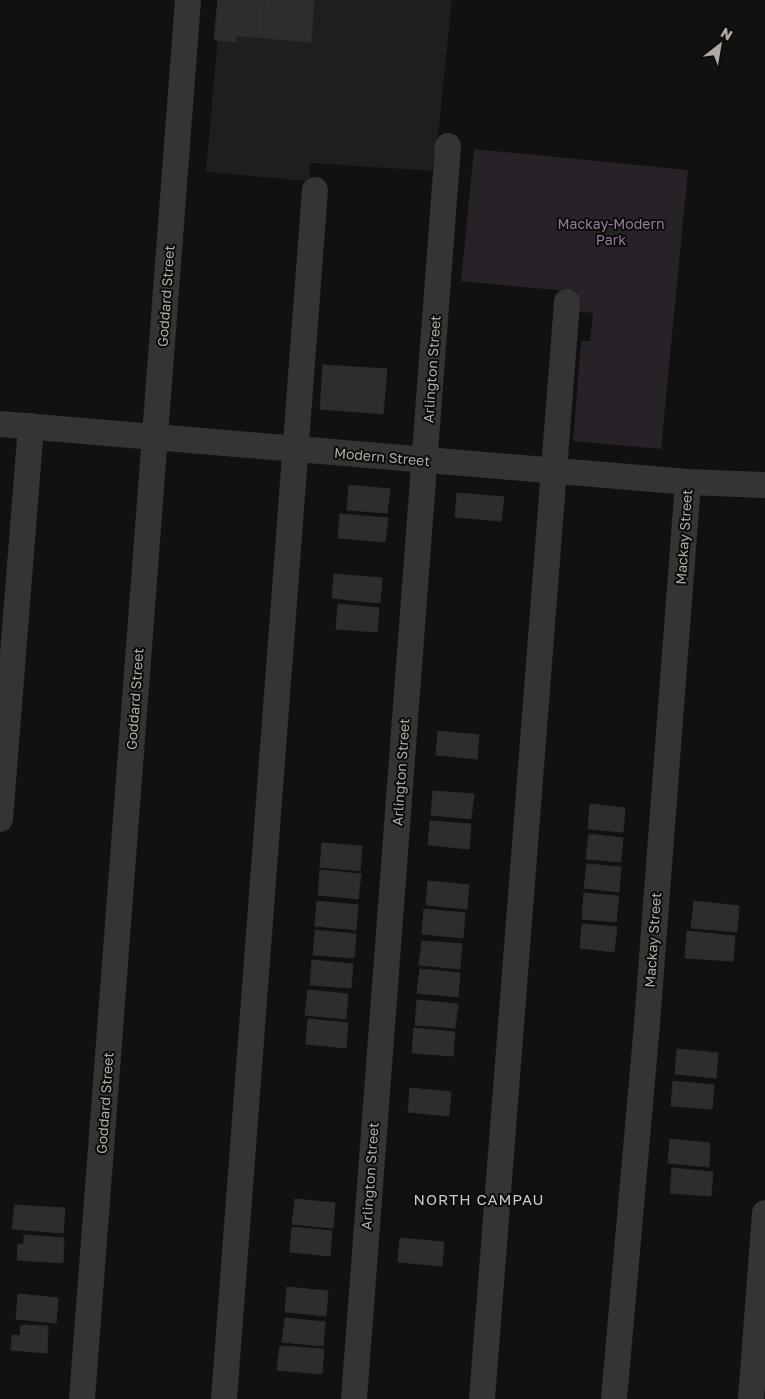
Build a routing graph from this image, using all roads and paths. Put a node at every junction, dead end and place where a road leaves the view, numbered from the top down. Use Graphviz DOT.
graph roads {
  1 [pos="188,0"];
  2 [pos="448,146"];
  3 [pos="315,190"];
  4 [pos="567,302"];
  5 [pos="0,424"];
  6 [pos="31,426"];
  7 [pos="155,437"];
  8 [pos="296,449"];
  9 [pos="425,461"];
  10 [pos="554,471"];
  11 [pos="688,482"];
  12 [pos="765,485"];
  13 [pos="0,819"];
  14 [pos="765,1213"];
  15 [pos="82,1399"];
  16 [pos="224,1399"];
  17 [pos="354,1399"];
  18 [pos="482,1399"];
  19 [pos="614,1399"];
  20 [pos="751,1399"];
  1 -- 7 [label="street, Goddard Street"];
  2 -- 9 [label="street, Arlington Street"];
  3 -- 8 [label="street"];
  4 -- 10 [label="street"];
  5 -- 6 [label="street, Modern Street"];
  6 -- 7 [label="street, Modern Street"];
  6 -- 13 [label="street"];
  7 -- 8 [label="street, Modern Street"];
  7 -- 15 [label="street, Goddard Street"];
  8 -- 9 [label="street, Modern Street"];
  8 -- 16 [label="street"];
  9 -- 10 [label="street, Modern Street"];
  9 -- 17 [label="street, Arlington Street"];
  10 -- 11 [label="street, Modern Street"];
  10 -- 18 [label="street"];
  11 -- 12 [label="street, Modern Street"];
  11 -- 19 [label="street, Mackay Street"];
  14 -- 20 [label="street"];
}
